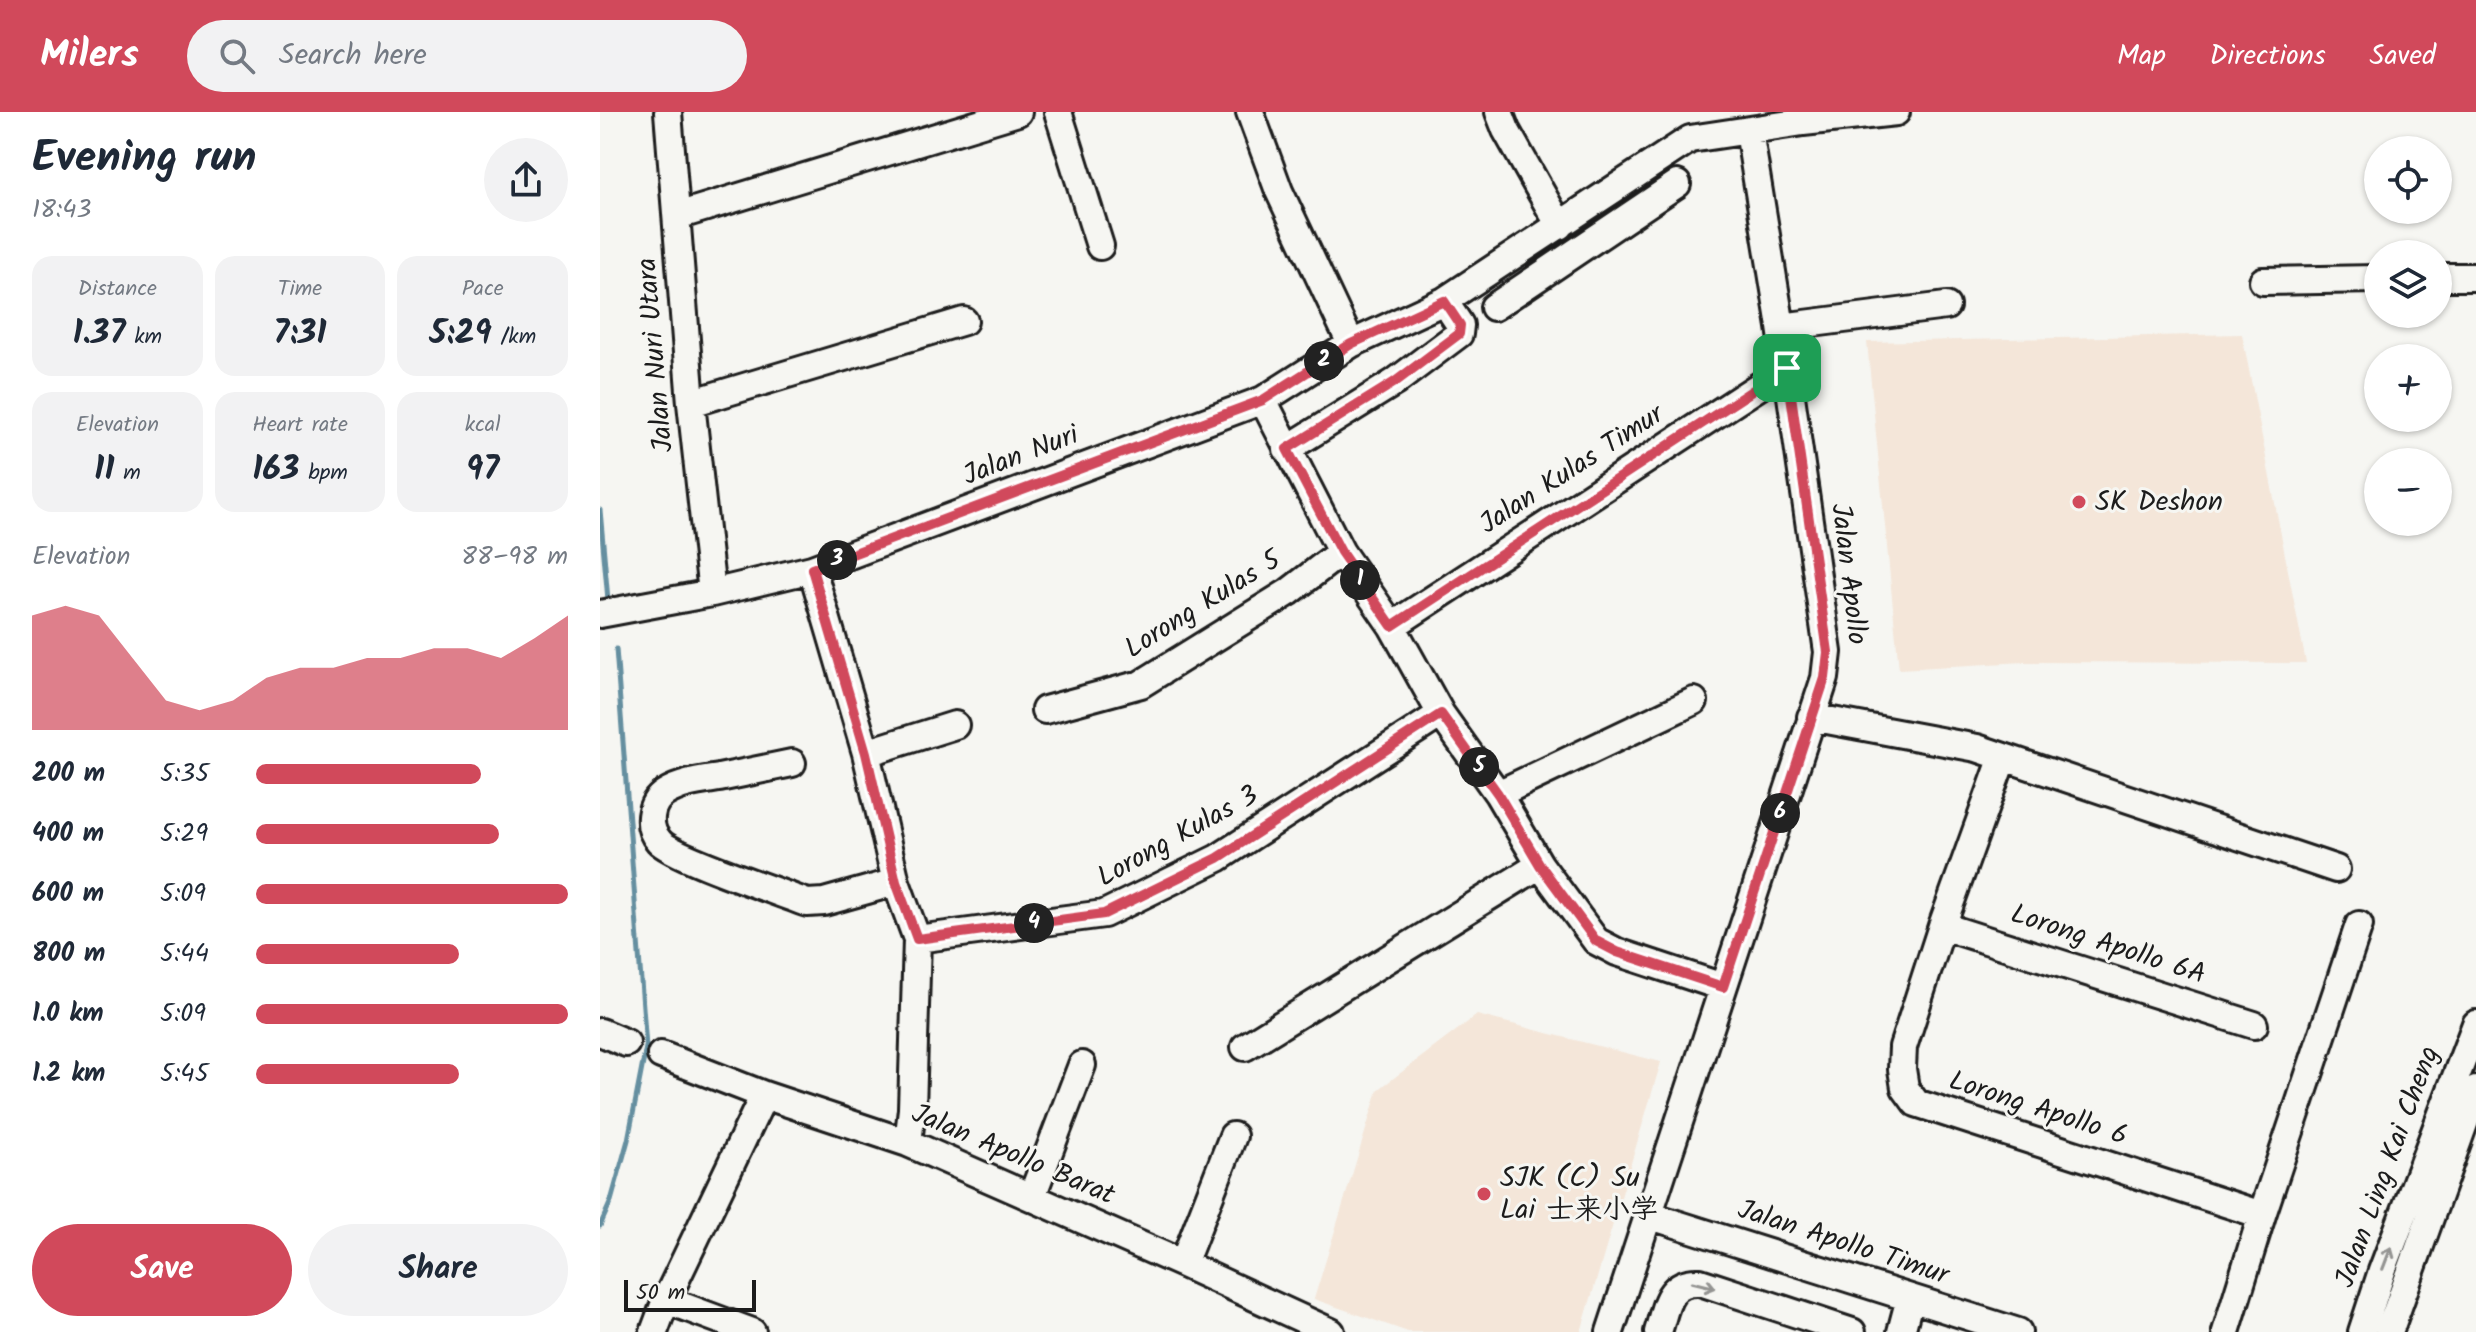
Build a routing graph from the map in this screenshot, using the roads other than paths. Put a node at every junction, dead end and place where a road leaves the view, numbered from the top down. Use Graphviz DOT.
graph roads {
  1 [pos="668,112"];
  2 [pos="1018,112"];
  3 [pos="1058,112"];
  4 [pos="1250,112"];
  5 [pos="1499,112"];
  6 [pos="1896,112"];
  7 [pos="1802,117"];
  8 [pos="1749,131"];
  9 [pos="1627,179"];
  10 [pos="1677,184"];
  11 [pos="1643,204"];
  12 [pos="677,216"];
  13 [pos="1560,226"];
  14 [pos="1100,246"];
  15 [pos="1507,262"];
  16 [pos="2452,277"];
  17 [pos="2476,277"];
  18 [pos="2364,279"];
  19 [pos="2263,281"];
  20 [pos="1522,289"];
  21 [pos="1444,301"];
  22 [pos="1946,306"];
  23 [pos="1494,307"];
  24 [pos="964,321"];
  25 [pos="1781,327"];
  26 [pos="1351,344"];
  27 [pos="1787,368"];
  28 [pos="1263,400"];
  29 [pos="691,403"];
  30 [pos="1287,449"];
  31 [pos="1341,552"];
  32 [pos="812,569"];
  33 [pos="712,593"];
  34 [pos="600,614"];
  35 [pos="1392,626"];
  36 [pos="1694,701"];
  37 [pos="1045,710"];
  38 [pos="1441,714"];
  39 [pos="1811,717"];
  40 [pos="955,725"];
  41 [pos="866,753"];
  42 [pos="2003,757"];
  43 [pos="792,763"];
  44 [pos="1498,794"];
  45 [pos="1540,865"];
  46 [pos="2336,869"];
  47 [pos="896,882"];
  48 [pos="2359,925"];
  49 [pos="1942,926"];
  50 [pos="917,939"];
  51 [pos="1723,987"];
  52 [pos="2476,1024"];
  53 [pos="2254,1025"];
  54 [pos="600,1032"];
  55 [pos="626,1043"];
  56 [pos="1245,1047"];
  57 [pos="661,1055"];
  58 [pos="1082,1065"];
  59 [pos="2476,1090"];
  60 [pos="764,1095"];
  61 [pos="1233,1136"];
  62 [pos="908,1143"];
  63 [pos="1032,1196"];
  64 [pos="1648,1215"];
  65 [pos="2262,1215"];
  66 [pos="1183,1264"];
  67 [pos="1910,1298"];
  68 [pos="666,1300"];
  69 [pos="654,1332"];
  70 [pos="752,1332"];
  71 [pos="1331,1332"];
  72 [pos="1610,1332"];
  73 [pos="1658,1332"];
  74 [pos="1852,1332"];
  75 [pos="1901,1332"];
  76 [pos="2018,1332"];
  77 [pos="2226,1332"];
  78 [pos="2362,1332"];
  79 [pos="2389,1332"];
  1 -- 12 [label="street, Jalan Nuri Utara"];
  2 -- 12 [label="street"];
  3 -- 14 [label="street"];
  4 -- 26 [label="street"];
  5 -- 13 [label="street"];
  6 -- 7 [label="street, Jalan Nuri"];
  7 -- 8 [label="street, Jalan Nuri"];
  8 -- 9 [label="street, Jalan Nuri"];
  8 -- 25 [label="street, Jalan Apollo"];
  9 -- 11 [label="street"];
  9 -- 13 [label="street, Jalan Nuri"];
  10 -- 11 [label="street"];
  11 -- 20 [label="street"];
  12 -- 29 [label="street, Jalan Nuri Utara"];
  13 -- 15 [label="street, Jalan Nuri"];
  15 -- 20 [label="street"];
  15 -- 21 [label="street, Jalan Nuri"];
  16 -- 17 [label="street"];
  18 -- 19 [label="street"];
  20 -- 23 [label="street"];
  21 -- 26 [label="street, Jalan Nuri"];
  21 -- 30 [label="street"];
  22 -- 25 [label="street"];
  24 -- 29 [label="street"];
  25 -- 27 [label="street, Jalan Apollo"];
  26 -- 28 [label="street, Jalan Nuri"];
  27 -- 35 [label="street, Jalan Kulas Timur"];
  27 -- 39 [label="street, Jalan Apollo"];
  28 -- 30 [label="street"];
  28 -- 32 [label="street, Jalan Nuri"];
  29 -- 33 [label="street, Jalan Nuri Utara"];
  30 -- 31 [label="street"];
  31 -- 35 [label="street"];
  31 -- 37 [label="street, Lorong Kulas 5"];
  32 -- 33 [label="street, Jalan Nuri"];
  32 -- 41 [label="street"];
  33 -- 34 [label="street, Jalan Nuri"];
  35 -- 38 [label="street"];
  36 -- 44 [label="street"];
  38 -- 44 [label="street"];
  38 -- 50 [label="street, Lorong Kulas 3"];
  39 -- 42 [label="street"];
  39 -- 51 [label="street, Jalan Apollo"];
  40 -- 41 [label="street"];
  41 -- 47 [label="street"];
  42 -- 46 [label="street"];
  42 -- 49 [label="street, Lorong Apollo 6"];
  43 -- 47 [label="street"];
  44 -- 45 [label="street"];
  45 -- 51 [label="street"];
  45 -- 56 [label="street"];
  47 -- 50 [label="street"];
  48 -- 65 [label="street"];
  49 -- 53 [label="street, Lorong Apollo 6A"];
  49 -- 65 [label="street, Lorong Apollo 6"];
  50 -- 62 [label="street"];
  51 -- 64 [label="street, Jalan Apollo"];
  78 -- 52 [label="street, Jalan Ling Kai Cheng, one-way"];
  54 -- 55 [label="street"];
  57 -- 60 [label="street, Jalan Apollo Barat"];
  58 -- 63 [label="street"];
  59 -- 79 [label="street, Jalan Ling Kai Cheng"];
  60 -- 62 [label="street, Jalan Apollo Barat"];
  60 -- 68 [label="street"];
  61 -- 66 [label="street"];
  62 -- 63 [label="street, Jalan Apollo Barat"];
  63 -- 66 [label="street, Jalan Apollo Barat"];
  64 -- 67 [label="street, Jalan Apollo Timur"];
  64 -- 72 [label="street, Jalan Apollo"];
  65 -- 77 [label="street"];
  66 -- 71 [label="street, Jalan Apollo Barat"];
  67 -- 75 [label="street"];
  67 -- 76 [label="street, Jalan Apollo Timur"];
  68 -- 69 [label="street"];
  68 -- 70 [label="street"];
  73 -- 74 [label="street, one-way"];
}
